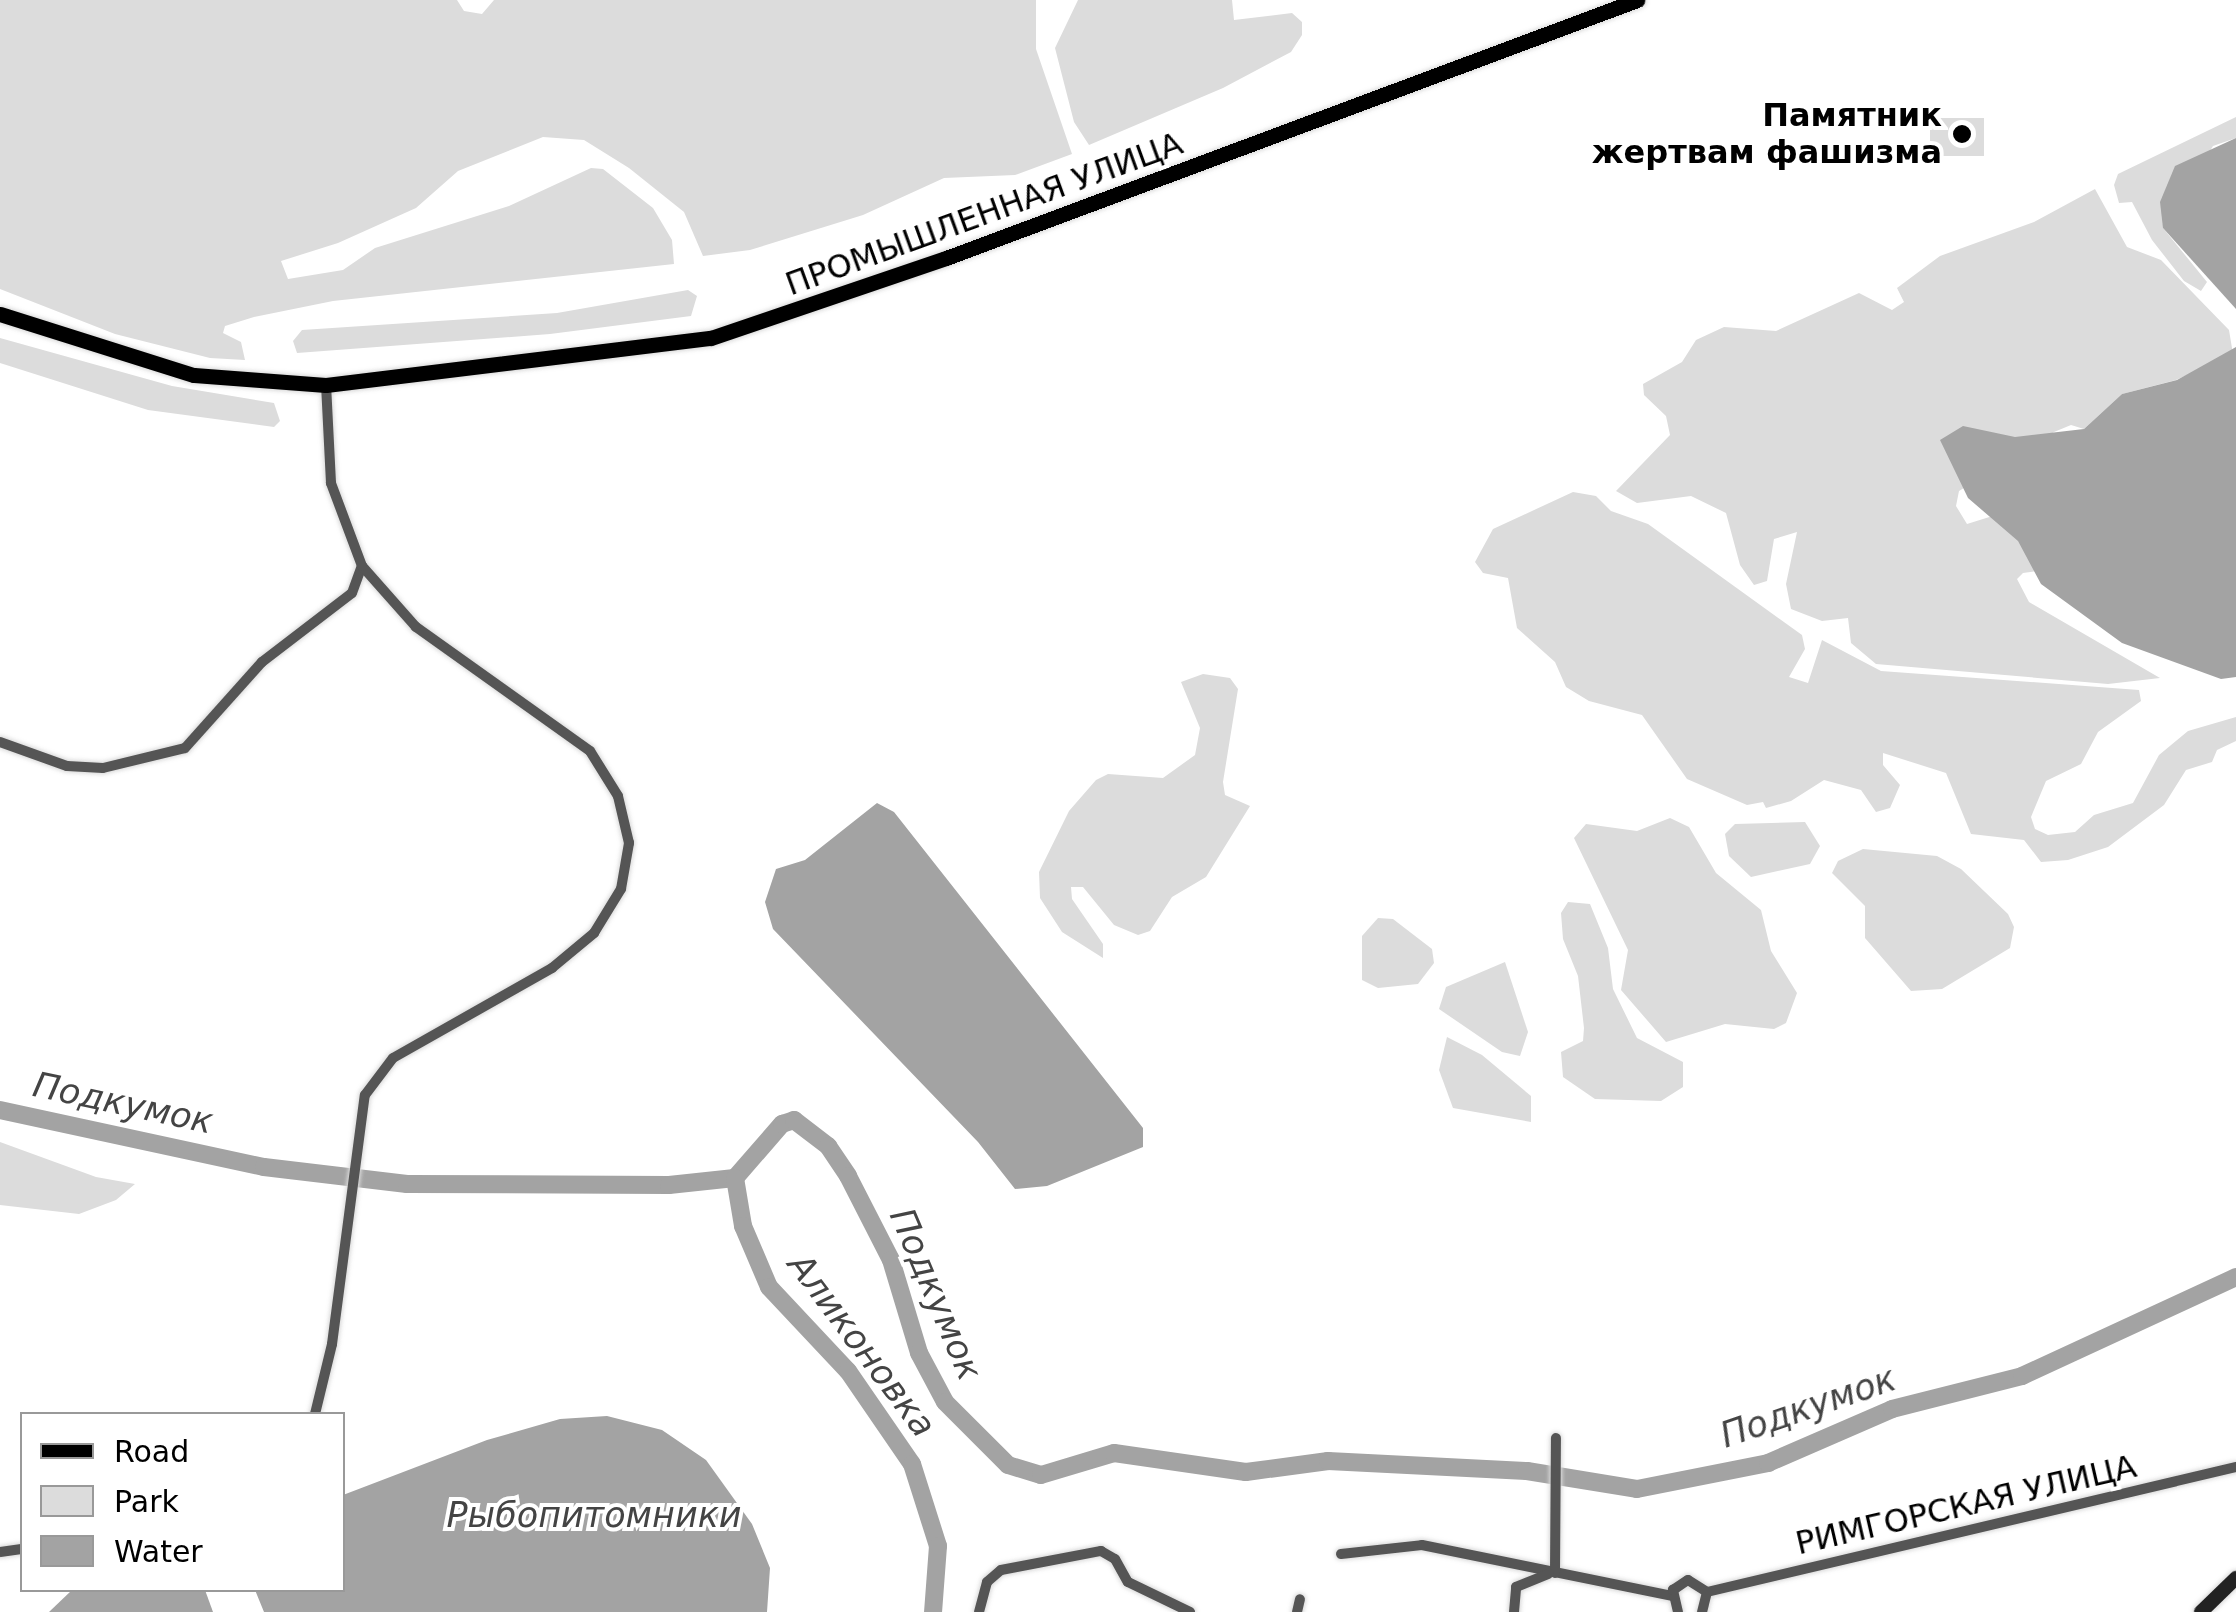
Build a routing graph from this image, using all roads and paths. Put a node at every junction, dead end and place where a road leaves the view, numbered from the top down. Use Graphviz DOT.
graph roads {
  1 [pos="1637,0"];
  2 [pos="0,314"];
  3 [pos="326,385"];
  4 [pos="362,566"];
  5 [pos="0,742"];
  6 [pos="316,1412"];
  7 [pos="1556,1438"];
  8 [pos="2236,1467"];
  9 [pos="1341,1554"];
  10 [pos="1555,1573"];
  11 [pos="2236,1578"];
  12 [pos="1708,1592"];
  13 [pos="1672,1596"];
  14 [pos="1300,1599"];
  15 [pos="979,1612"];
  16 [pos="1190,1612"];
  17 [pos="1297,1612"];
  18 [pos="1514,1612"];
  19 [pos="1678,1612"];
  20 [pos="1702,1612"];
  21 [pos="2200,1612"];
  1 -- 3 [label="main road, ПРОМЫШЛЕННАЯ УЛИЦА"];
  2 -- 3 [label="main road, ПРОМЫШЛЕННАЯ УЛИЦА"];
  3 -- 4 [label="street"];
  4 -- 5 [label="street"];
  4 -- 6 [label="street"];
  7 -- 10 [label="street"];
  8 -- 12 [label="street, РИМГОРСКАЯ УЛИЦА"];
  9 -- 10 [label="street"];
  10 -- 13 [label="street"];
  10 -- 18 [label="street"];
  11 -- 21 [label="main road"];
  12 -- 13 [label="street, РИМГОРСКАЯ УЛИЦА"];
  12 -- 20 [label="street"];
  13 -- 19 [label="street"];
  14 -- 17 [label="street"];
  15 -- 16 [label="street"];
}
